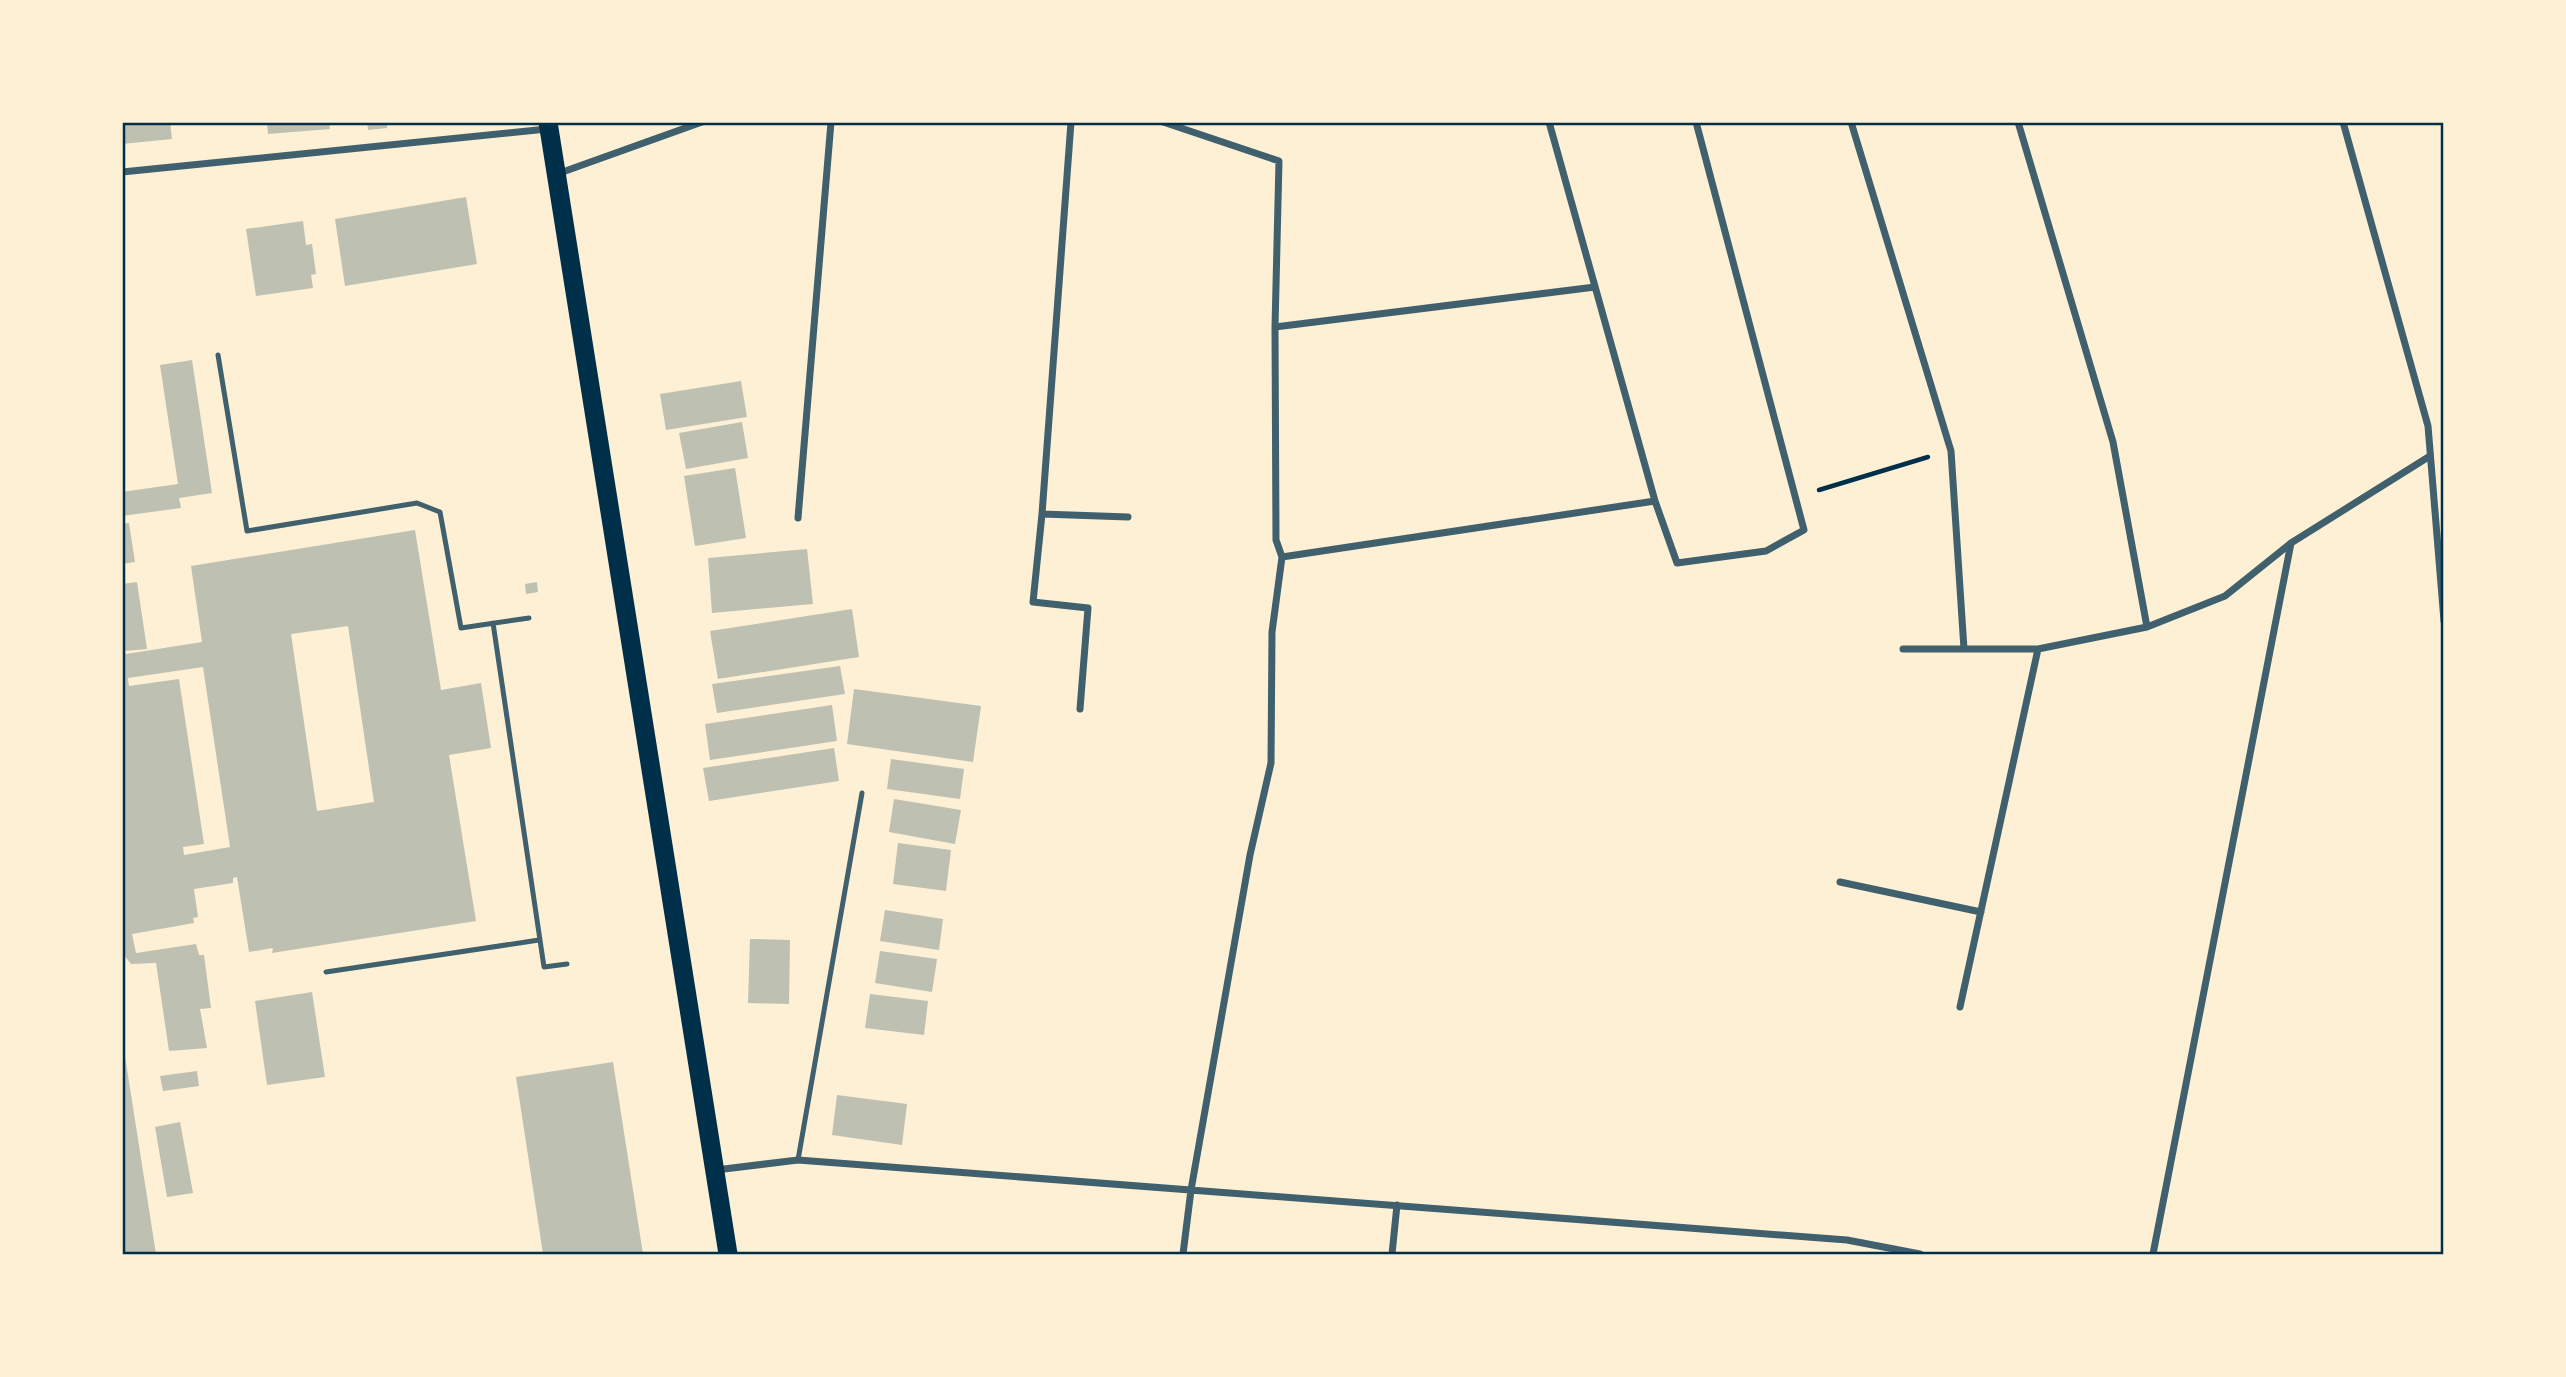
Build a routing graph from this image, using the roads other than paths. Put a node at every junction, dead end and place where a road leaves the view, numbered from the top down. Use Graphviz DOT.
graph roads {
  1 [pos="702,122"];
  2 [pos="831,122"];
  3 [pos="1071,122"];
  4 [pos="1163,122"];
  5 [pos="1549,122"];
  6 [pos="1696,122"];
  7 [pos="1851,122"];
  8 [pos="2018,122"];
  9 [pos="2343,122"];
  10 [pos="549,126"];
  11 [pos="122,172"];
  12 [pos="557,174"];
  13 [pos="1595,287"];
  14 [pos="1275,327"];
  15 [pos="218,355"];
  16 [pos="2430,456"];
  17 [pos="1655,501"];
  18 [pos="1042,514"];
  19 [pos="1128,517"];
  20 [pos="798,518"];
  21 [pos="2291,542"];
  22 [pos="1282,556"];
  23 [pos="529,618"];
  24 [pos="2444,621"];
  25 [pos="493,624"];
  26 [pos="2147,628"];
  27 [pos="1903,649"];
  28 [pos="1964,649"];
  29 [pos="2038,649"];
  30 [pos="1080,709"];
  31 [pos="862,793"];
  32 [pos="1840,882"];
  33 [pos="1981,912"];
  34 [pos="539,940"];
  35 [pos="567,964"];
  36 [pos="326,972"];
  37 [pos="1960,1007"];
  38 [pos="799,1160"];
  39 [pos="716,1170"];
  40 [pos="1191,1189"];
  41 [pos="1397,1205"];
  42 [pos="728,1255"];
  43 [pos="1183,1255"];
  44 [pos="1392,1255"];
  45 [pos="1920,1255"];
  46 [pos="2153,1255"];
  1 -- 12 [label="street"];
  2 -- 20 [label="street"];
  3 -- 18 [label="street"];
  4 -- 14 [label="street"];
  5 -- 13 [label="street"];
  6 -- 17 [label="street"];
  7 -- 28 [label="street"];
  8 -- 26 [label="street"];
  9 -- 16 [label="street"];
  10 -- 11 [label="street"];
  10 -- 12 [label="highway"];
  12 -- 39 [label="highway"];
  13 -- 14 [label="street"];
  13 -- 17 [label="street"];
  14 -- 22 [label="street"];
  15 -- 25 [label="lane"];
  16 -- 21 [label="street"];
  16 -- 24 [label="street"];
  17 -- 22 [label="street"];
  18 -- 19 [label="street"];
  18 -- 30 [label="street"];
  21 -- 26 [label="street"];
  21 -- 46 [label="street"];
  22 -- 40 [label="street"];
  23 -- 25 [label="lane"];
  25 -- 34 [label="lane"];
  26 -- 29 [label="street"];
  27 -- 28 [label="street"];
  28 -- 29 [label="street"];
  29 -- 33 [label="street"];
  31 -- 38 [label="lane"];
  32 -- 33 [label="street"];
  33 -- 37 [label="street"];
  34 -- 35 [label="lane"];
  34 -- 36 [label="lane"];
  38 -- 39 [label="street"];
  38 -- 40 [label="street"];
  39 -- 42 [label="highway"];
  40 -- 41 [label="street"];
  40 -- 43 [label="street"];
  41 -- 44 [label="street"];
  41 -- 45 [label="street"];
}
